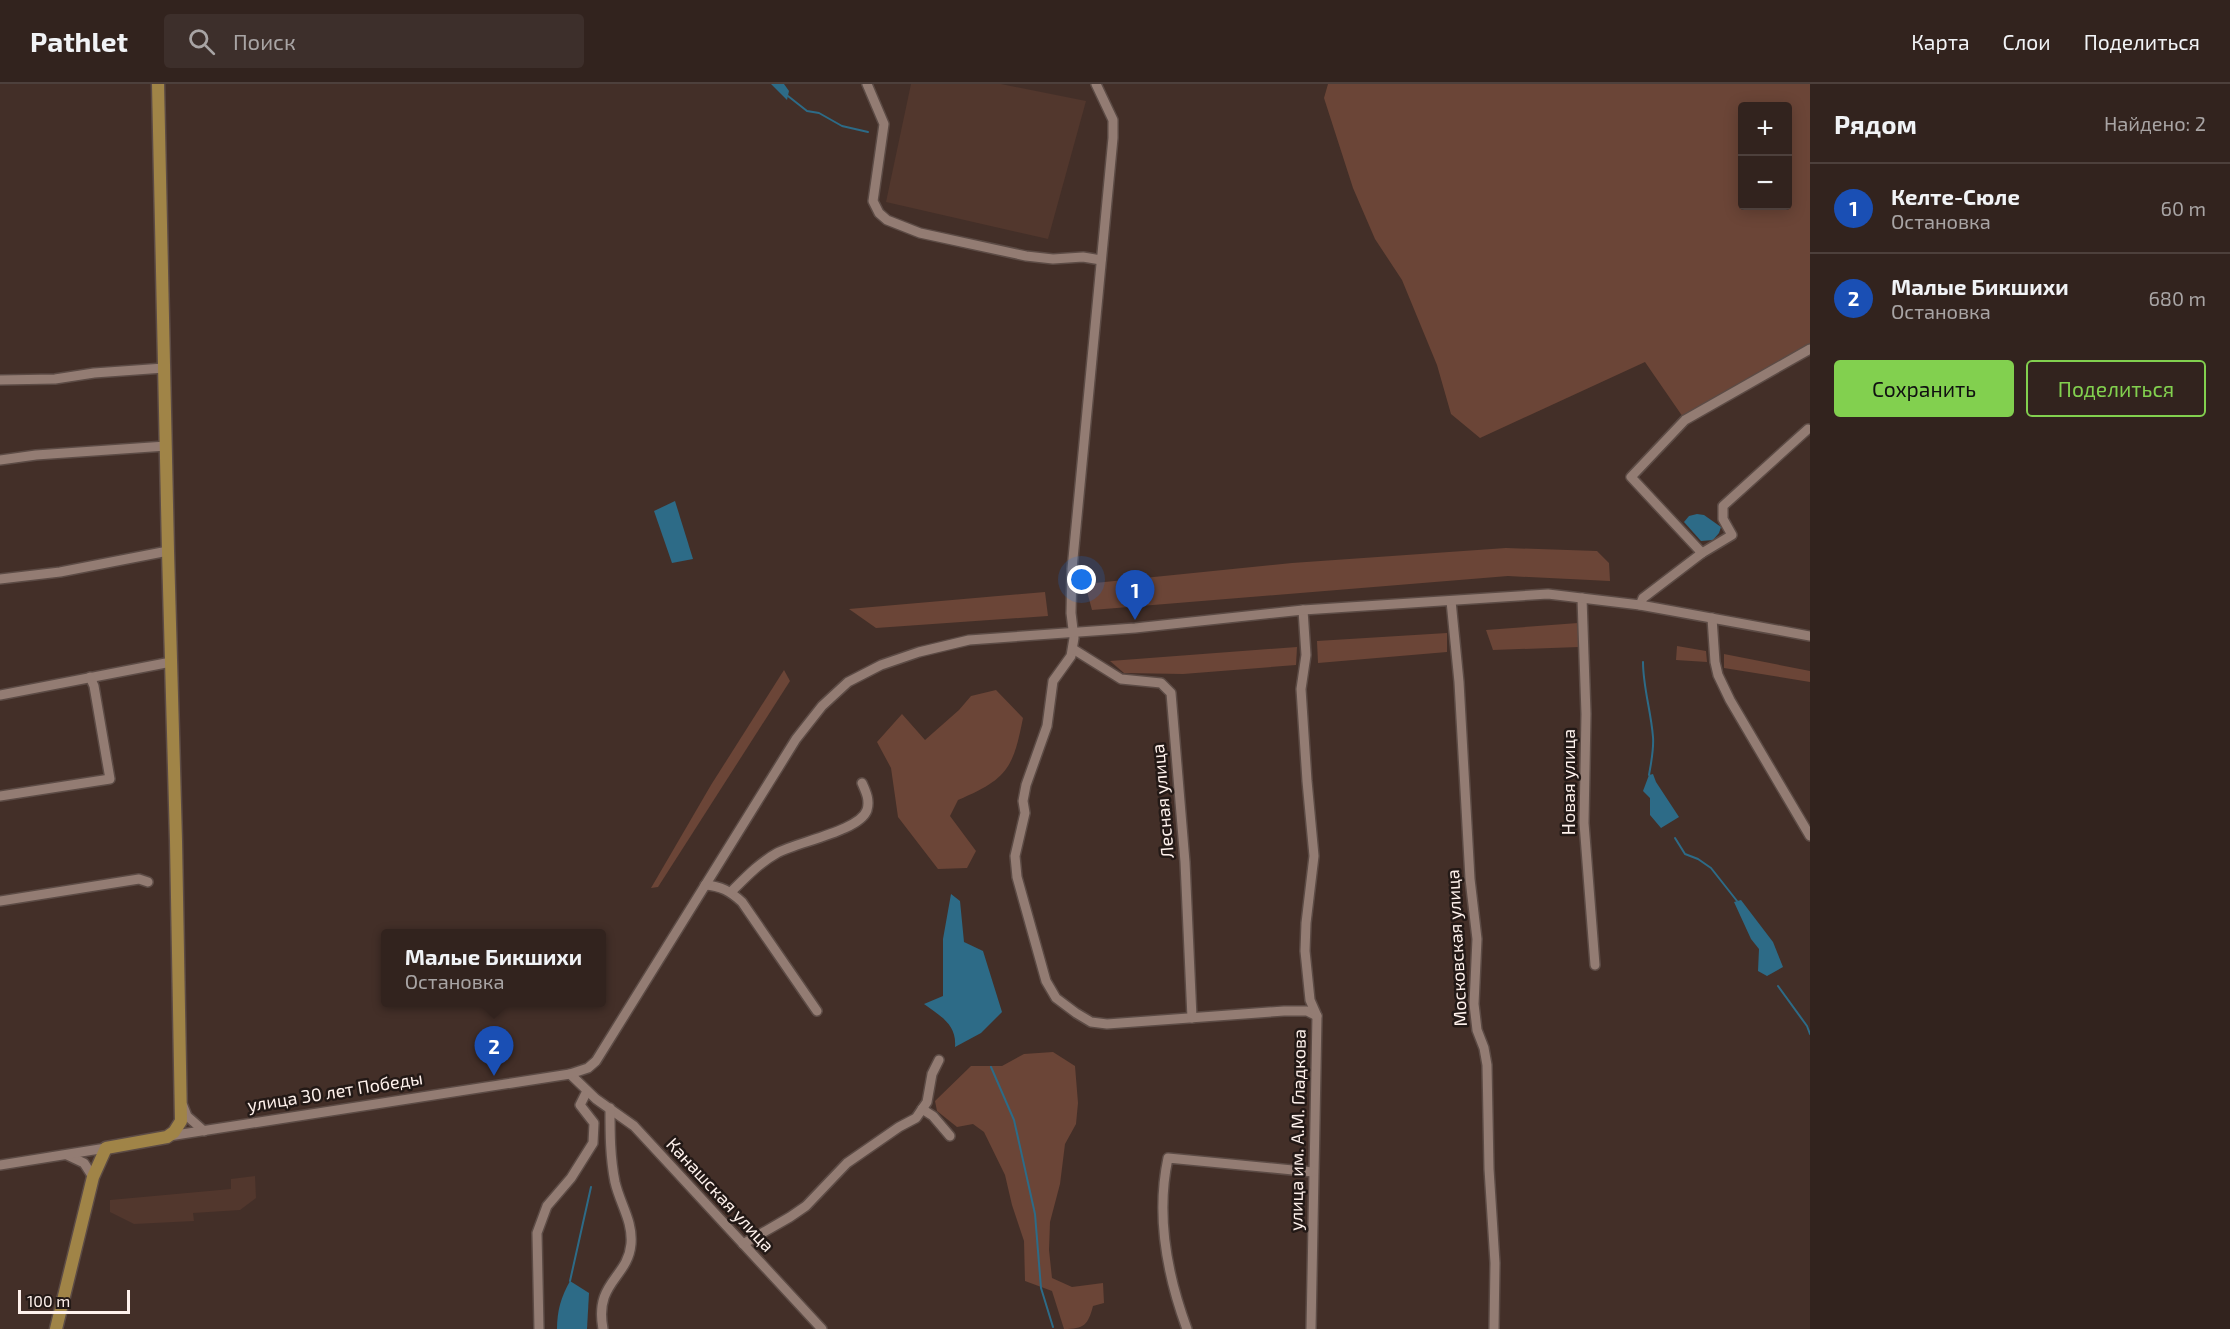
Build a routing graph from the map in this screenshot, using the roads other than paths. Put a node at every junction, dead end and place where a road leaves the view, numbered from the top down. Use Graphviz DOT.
graph roads {
  1 [pos="158,84"];
  2 [pos="867,84"];
  3 [pos="1096,84"];
  4 [pos="1101,260"];
  5 [pos="1810,349"];
  6 [pos="165,368"];
  7 [pos="0,380"];
  8 [pos="1809,431"];
  9 [pos="166,446"];
  10 [pos="0,460"];
  11 [pos="168,550"];
  12 [pos="1702,553"];
  13 [pos="0,579"];
  14 [pos="1582,598"];
  15 [pos="1451,601"];
  16 [pos="1640,605"];
  17 [pos="1304,610"];
  18 [pos="1713,618"];
  19 [pos="1073,632"];
  20 [pos="1810,636"];
  21 [pos="1073,649"];
  22 [pos="171,662"];
  23 [pos="90,677"];
  24 [pos="0,695"];
  25 [pos="862,783"];
  26 [pos="0,796"];
  27 [pos="1810,836"];
  28 [pos="148,882"];
  29 [pos="705,885"];
  30 [pos="731,892"];
  31 [pos="0,901"];
  32 [pos="1595,965"];
  33 [pos="817,1011"];
  34 [pos="1317,1016"];
  35 [pos="1192,1018"];
  36 [pos="939,1060"];
  37 [pos="570,1074"];
  38 [pos="586,1091"];
  39 [pos="181,1102"];
  40 [pos="610,1108"];
  41 [pos="922,1109"];
  42 [pos="204,1131"];
  43 [pos="950,1136"];
  44 [pos="167,1137"];
  45 [pos="106,1148"];
  46 [pos="0,1154"];
  47 [pos="67,1155"];
  48 [pos="1,1164"];
  49 [pos="1313,1172"];
  50 [pos="93,1178"];
  51 [pos="743,1244"];
  52 [pos="56,1329"];
  53 [pos="539,1329"];
  54 [pos="603,1329"];
  55 [pos="822,1329"];
  56 [pos="1187,1329"];
  57 [pos="1311,1329"];
  58 [pos="1494,1329"];
  1 -- 6 [label="main road"];
  2 -- 4 [label="street"];
  3 -- 4 [label="street"];
  4 -- 19 [label="street"];
  5 -- 12 [label="street"];
  6 -- 7 [label="street"];
  6 -- 9 [label="main road"];
  8 -- 12 [label="street"];
  9 -- 10 [label="street"];
  9 -- 11 [label="main road"];
  11 -- 13 [label="street"];
  11 -- 22 [label="main road"];
  12 -- 16 [label="street"];
  14 -- 15 [label="street, улица 30 лет Победы"];
  14 -- 16 [label="street, улица 30 лет Победы"];
  14 -- 32 [label="street, Новая улица"];
  15 -- 17 [label="street, улица 30 лет Победы"];
  15 -- 58 [label="street, Московская улица"];
  16 -- 18 [label="street, улица 30 лет Победы"];
  17 -- 19 [label="street, улица 30 лет Победы"];
  17 -- 34 [label="street, улица им. А.М. Гладкова"];
  18 -- 20 [label="street, улица 30 лет Победы"];
  18 -- 27 [label="street"];
  19 -- 21 [label="street"];
  19 -- 29 [label="street, улица 30 лет Победы"];
  21 -- 35 [label="street, Лесная улица"];
  21 -- 35 [label="street"];
  22 -- 23 [label="street"];
  22 -- 39 [label="main road"];
  23 -- 24 [label="street"];
  23 -- 26 [label="street"];
  25 -- 30 [label="street"];
  28 -- 31 [label="street"];
  29 -- 30 [label="street"];
  29 -- 37 [label="street, улица 30 лет Победы"];
  30 -- 33 [label="street"];
  34 -- 35 [label="street"];
  34 -- 49 [label="street, улица им. А.М. Гладкова"];
  36 -- 41 [label="street"];
  37 -- 38 [label="street, Канашская улица"];
  37 -- 42 [label="street, улица 30 лет Победы"];
  38 -- 40 [label="street, Канашская улица"];
  38 -- 53 [label="street"];
  39 -- 42 [label="street"];
  39 -- 44 [label="main road"];
  40 -- 51 [label="street, Канашская улица"];
  40 -- 54 [label="street"];
  41 -- 43 [label="street"];
  41 -- 51 [label="street"];
  42 -- 44 [label="street, улица 30 лет Победы"];
  44 -- 45 [label="main road, улица 30 лет Победы"];
  45 -- 47 [label="street"];
  45 -- 50 [label="main road"];
  46 -- 48 [label="street"];
  47 -- 48 [label="street"];
  47 -- 50 [label="street"];
  49 -- 56 [label="street"];
  49 -- 57 [label="street, улица им. А.М. Гладкова"];
  50 -- 52 [label="main road"];
  51 -- 55 [label="street, Канашская улица"];
}
